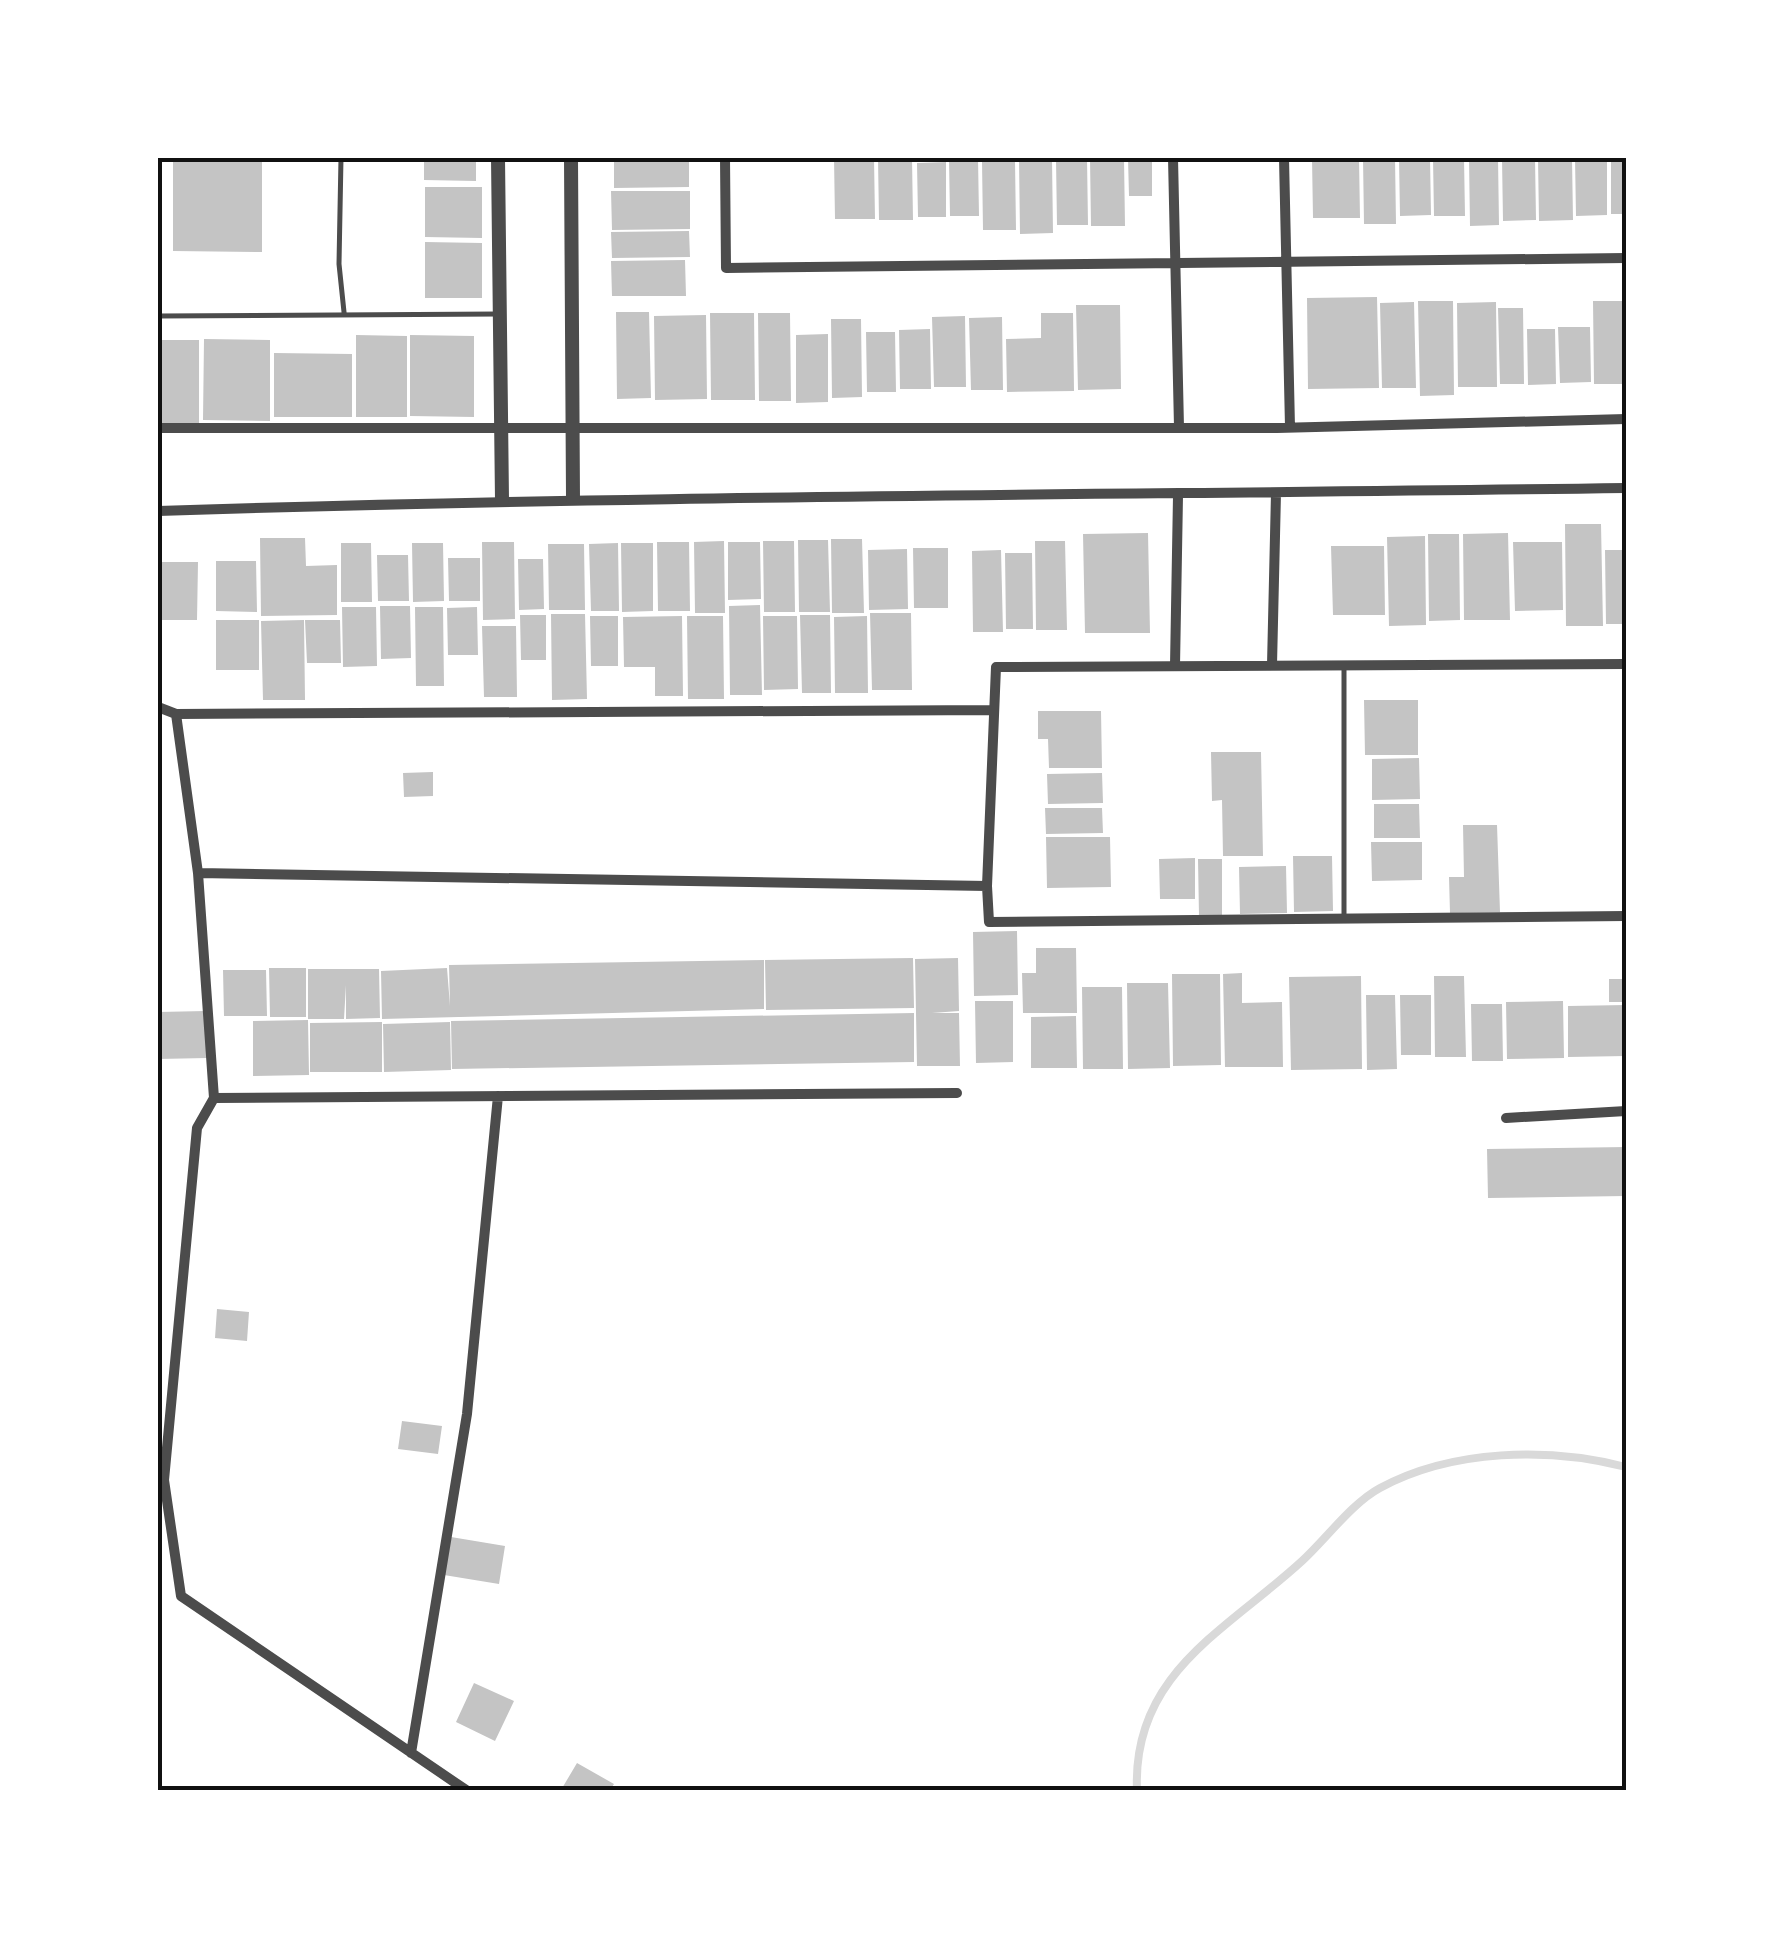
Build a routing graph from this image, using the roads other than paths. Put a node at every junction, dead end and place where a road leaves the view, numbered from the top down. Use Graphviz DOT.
graph roads {
  1 [pos="341,158"];
  2 [pos="498,158"];
  3 [pos="571,158"];
  4 [pos="725,158"];
  5 [pos="1173,158"];
  6 [pos="1284,158"];
  7 [pos="1626,258"];
  8 [pos="1285,261"];
  9 [pos="1174,262"];
  10 [pos="344,312"];
  11 [pos="498,314"];
  12 [pos="158,316"];
  13 [pos="1626,420"];
  14 [pos="1178,426"];
  15 [pos="1290,427"];
  16 [pos="158,428"];
  17 [pos="572,428"];
  18 [pos="498,430"];
  19 [pos="1626,488"];
  20 [pos="1276,493"];
  21 [pos="1178,496"];
  22 [pos="573,498"];
  23 [pos="502,500"];
  24 [pos="158,511"];
  25 [pos="1626,664"];
  26 [pos="1344,665"];
  27 [pos="1175,666"];
  28 [pos="1272,666"];
  29 [pos="158,707"];
  30 [pos="994,710"];
  31 [pos="176,714"];
  32 [pos="198,874"];
  33 [pos="987,886"];
  34 [pos="1626,916"];
  35 [pos="1344,918"];
  36 [pos="957,1093"];
  37 [pos="498,1096"];
  38 [pos="214,1098"];
  39 [pos="1626,1111"];
  40 [pos="1506,1118"];
  41 [pos="411,1753"];
  42 [pos="466,1790"];
  1 -- 10 [label="lane"];
  2 -- 11 [label="street"];
  3 -- 17 [label="street"];
  4 -- 9 [label="street"];
  5 -- 9 [label="street"];
  6 -- 8 [label="street"];
  7 -- 8 [label="street"];
  8 -- 9 [label="street"];
  8 -- 15 [label="street"];
  9 -- 14 [label="street"];
  10 -- 11 [label="lane"];
  10 -- 12 [label="lane"];
  11 -- 18 [label="street"];
  13 -- 15 [label="street"];
  14 -- 15 [label="street"];
  14 -- 17 [label="street"];
  16 -- 18 [label="street"];
  17 -- 18 [label="street"];
  17 -- 22 [label="street"];
  18 -- 23 [label="street"];
  19 -- 20 [label="street"];
  20 -- 21 [label="street"];
  20 -- 28 [label="street"];
  21 -- 22 [label="street"];
  21 -- 27 [label="street"];
  22 -- 23 [label="street"];
  23 -- 24 [label="street"];
  25 -- 26 [label="street"];
  26 -- 28 [label="street"];
  26 -- 35 [label="lane"];
  27 -- 28 [label="street"];
  27 -- 30 [label="street"];
  29 -- 31 [label="street"];
  30 -- 31 [label="street"];
  30 -- 33 [label="street"];
  31 -- 32 [label="street"];
  32 -- 33 [label="street"];
  32 -- 38 [label="street"];
  33 -- 35 [label="street"];
  34 -- 35 [label="street"];
  36 -- 37 [label="street"];
  37 -- 38 [label="street"];
  37 -- 41 [label="street"];
  38 -- 41 [label="street"];
  39 -- 40 [label="street"];
  41 -- 42 [label="street"];
}
